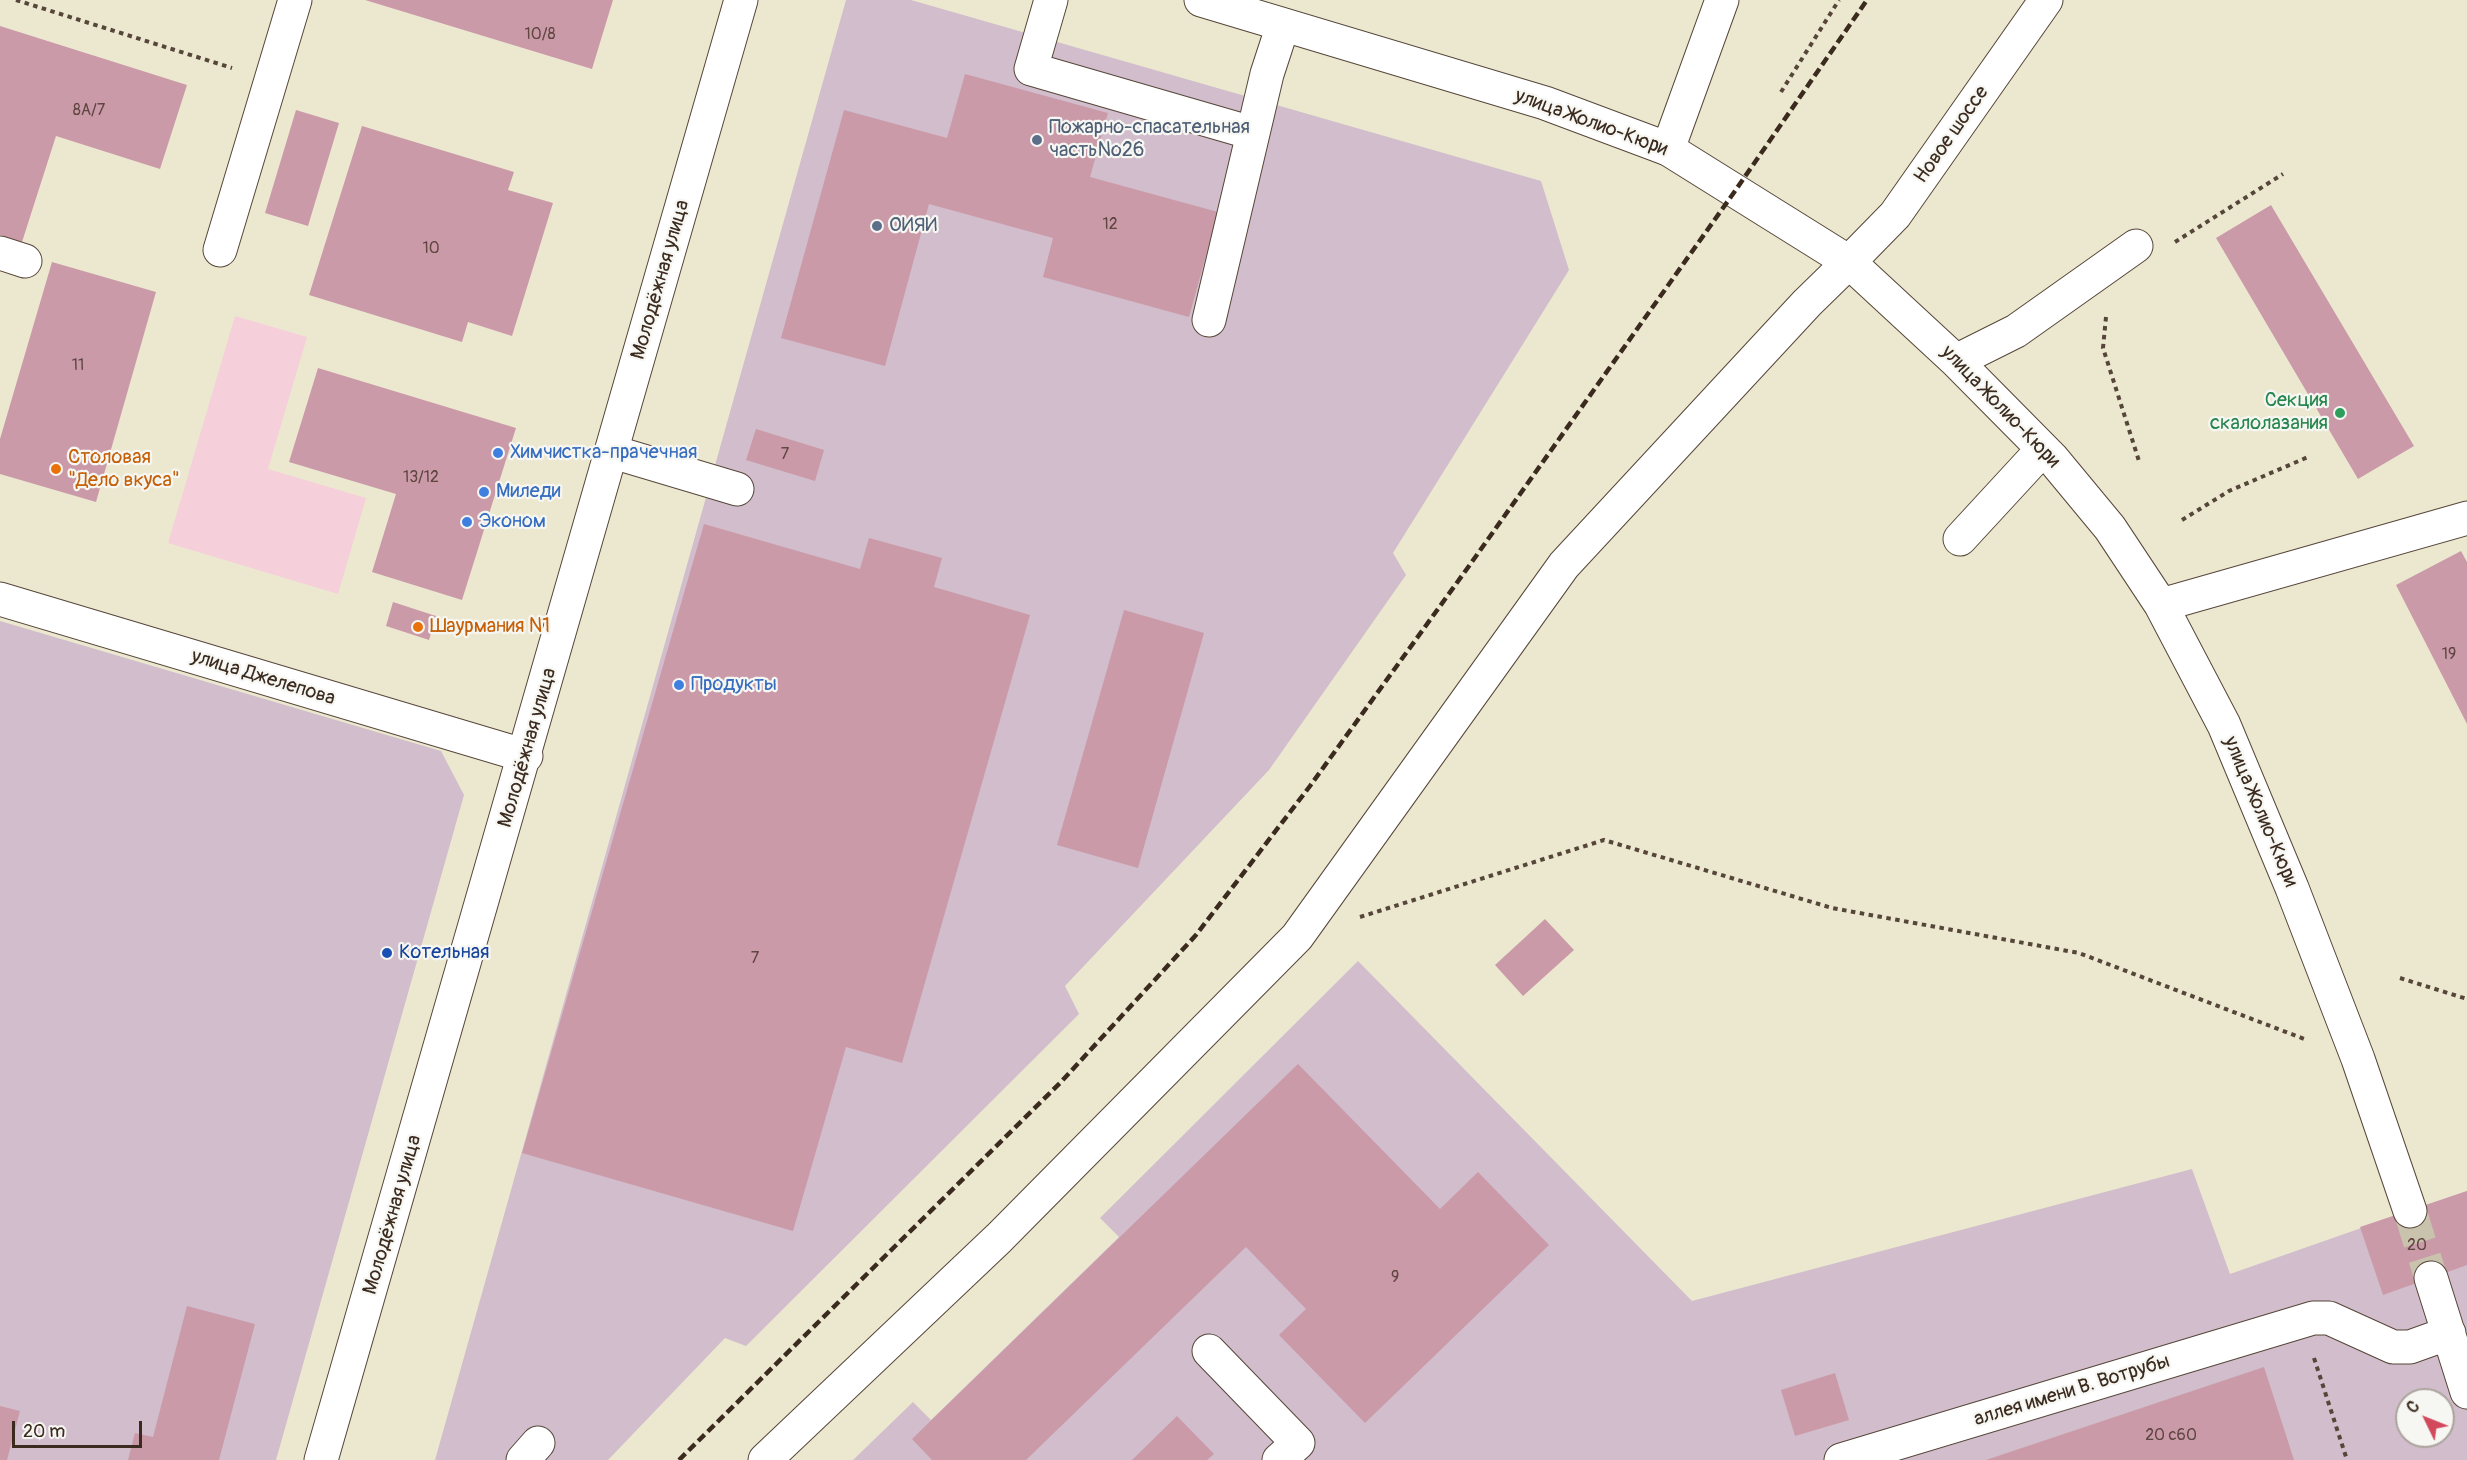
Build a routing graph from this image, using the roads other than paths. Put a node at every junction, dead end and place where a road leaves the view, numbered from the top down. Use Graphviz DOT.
graph roads {
  1 [pos="295,0"];
  2 [pos="741,0"];
  3 [pos="1051,0"];
  4 [pos="1201,0"];
  5 [pos="1722,0"];
  6 [pos="2046,0"];
  7 [pos="1283,25"];
  8 [pos="1252,133"];
  9 [pos="1668,149"];
  10 [pos="2136,246"];
  11 [pos="220,250"];
  12 [pos="1849,262"];
  13 [pos="1209,320"];
  14 [pos="1956,361"];
  15 [pos="2043,449"];
  16 [pos="613,452"];
  17 [pos="737,489"];
  18 [pos="2467,518"];
  19 [pos="1960,539"];
  20 [pos="0,599"];
  21 [pos="2161,605"];
  22 [pos="526,756"];
  23 [pos="2410,1211"];
  24 [pos="2431,1278"];
  25 [pos="2449,1334"];
  26 [pos="1209,1351"];
  27 [pos="2467,1392"];
  28 [pos="321,1460"];
  29 [pos="765,1460"];
  30 [pos="1279,1460"];
  31 [pos="1840,1460"];
  1 -- 11 [label="street"];
  2 -- 16 [label="street, Молодёжная улица"];
  3 -- 8 [label="street"];
  4 -- 7 [label="street, улица Жолио-Кюри"];
  5 -- 9 [label="street"];
  6 -- 12 [label="street, Новое шоссе"];
  7 -- 8 [label="street"];
  7 -- 9 [label="street, улица Жолио-Кюри"];
  8 -- 13 [label="street"];
  9 -- 12 [label="street, улица Жолио-Кюри"];
  10 -- 14 [label="street"];
  12 -- 14 [label="street, улица Жолио-Кюри"];
  12 -- 29 [label="street, Новое шоссе"];
  14 -- 15 [label="street, улица Жолио-Кюри"];
  15 -- 19 [label="street"];
  15 -- 21 [label="street, улица Жолио-Кюри"];
  16 -- 17 [label="street"];
  16 -- 22 [label="street, Молодёжная улица"];
  18 -- 21 [label="street"];
  20 -- 22 [label="street, улица Джелепова"];
  21 -- 23 [label="street, улица Жолио-Кюри"];
  22 -- 28 [label="street, Молодёжная улица"];
  24 -- 25 [label="street"];
  25 -- 27 [label="street"];
  25 -- 31 [label="street, аллея имени В. Вотрубы"];
  26 -- 30 [label="street"];
}
